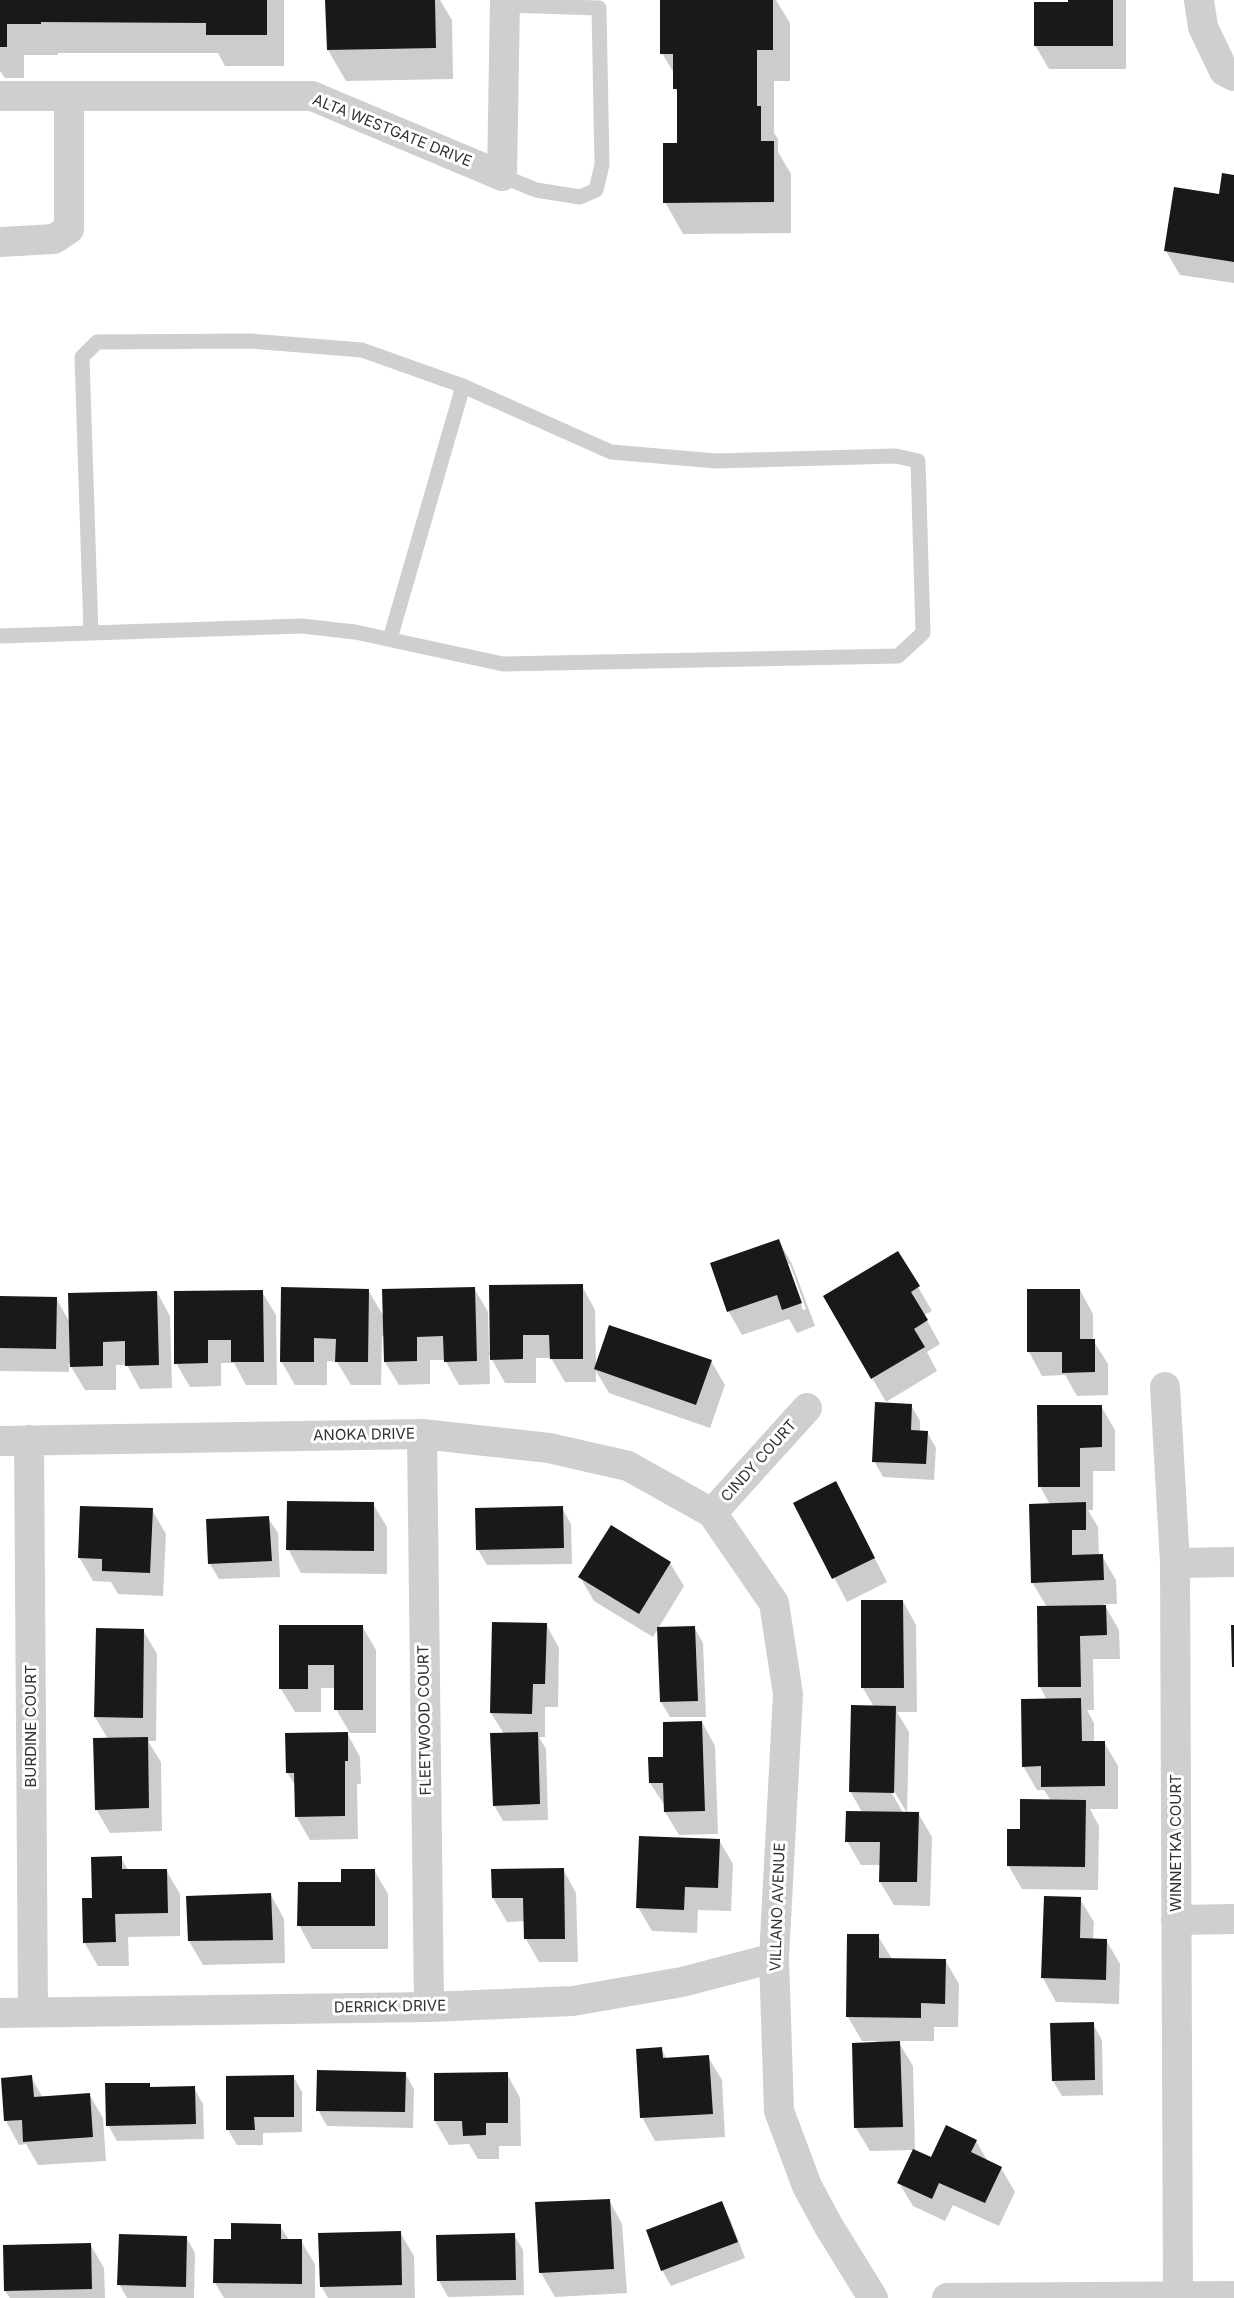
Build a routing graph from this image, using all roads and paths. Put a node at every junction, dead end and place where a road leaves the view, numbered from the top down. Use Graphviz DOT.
graph roads {
  1 [pos="1199,0"];
  2 [pos="505,3"];
  3 [pos="1234,76"];
  4 [pos="0,96"];
  5 [pos="69,96"];
  6 [pos="502,176"];
  7 [pos="0,242"];
  8 [pos="463,386"];
  9 [pos="91,633"];
  10 [pos="0,636"];
  11 [pos="390,639"];
  12 [pos="1165,1388"];
  13 [pos="807,1408"];
  14 [pos="422,1434"];
  15 [pos="29,1440"];
  16 [pos="0,1441"];
  17 [pos="712,1513"];
  18 [pos="1234,1562"];
  19 [pos="1175,1563"];
  20 [pos="1234,1919"];
  21 [pos="1176,1920"];
  22 [pos="774,1958"];
  23 [pos="429,2007"];
  24 [pos="33,2012"];
  25 [pos="0,2013"];
  26 [pos="1234,2296"];
  27 [pos="873,2298"];
  28 [pos="947,2298"];
  29 [pos="1178,2298"];
  1 -- 3 [label="street"];
  2 -- 6 [label="street"];
  2 -- 6 [label="lane"];
  4 -- 5 [label="street, ALTA WESTGATE DRIVE"];
  5 -- 6 [label="street, ALTA WESTGATE DRIVE"];
  5 -- 7 [label="street"];
  8 -- 9 [label="lane"];
  8 -- 11 [label="lane"];
  8 -- 11 [label="lane"];
  9 -- 10 [label="lane"];
  9 -- 11 [label="lane"];
  12 -- 19 [label="street, WINNETKA COURT"];
  13 -- 17 [label="street, CINDY COURT"];
  14 -- 15 [label="street, ANOKA DRIVE"];
  14 -- 17 [label="street, ANOKA DRIVE"];
  14 -- 23 [label="street, FLEETWOOD COURT"];
  15 -- 16 [label="street, ANOKA DRIVE"];
  15 -- 24 [label="street, BURDINE COURT"];
  17 -- 22 [label="street, VILLANO AVENUE"];
  18 -- 19 [label="street"];
  19 -- 21 [label="street, WINNETKA COURT"];
  20 -- 21 [label="street"];
  21 -- 29 [label="street, WINNETKA COURT"];
  22 -- 23 [label="street, DERRICK DRIVE"];
  22 -- 27 [label="street, VILLANO AVENUE"];
  23 -- 24 [label="street, DERRICK DRIVE"];
  24 -- 25 [label="street, DERRICK DRIVE"];
  26 -- 29 [label="street"];
  28 -- 29 [label="street"];
}
